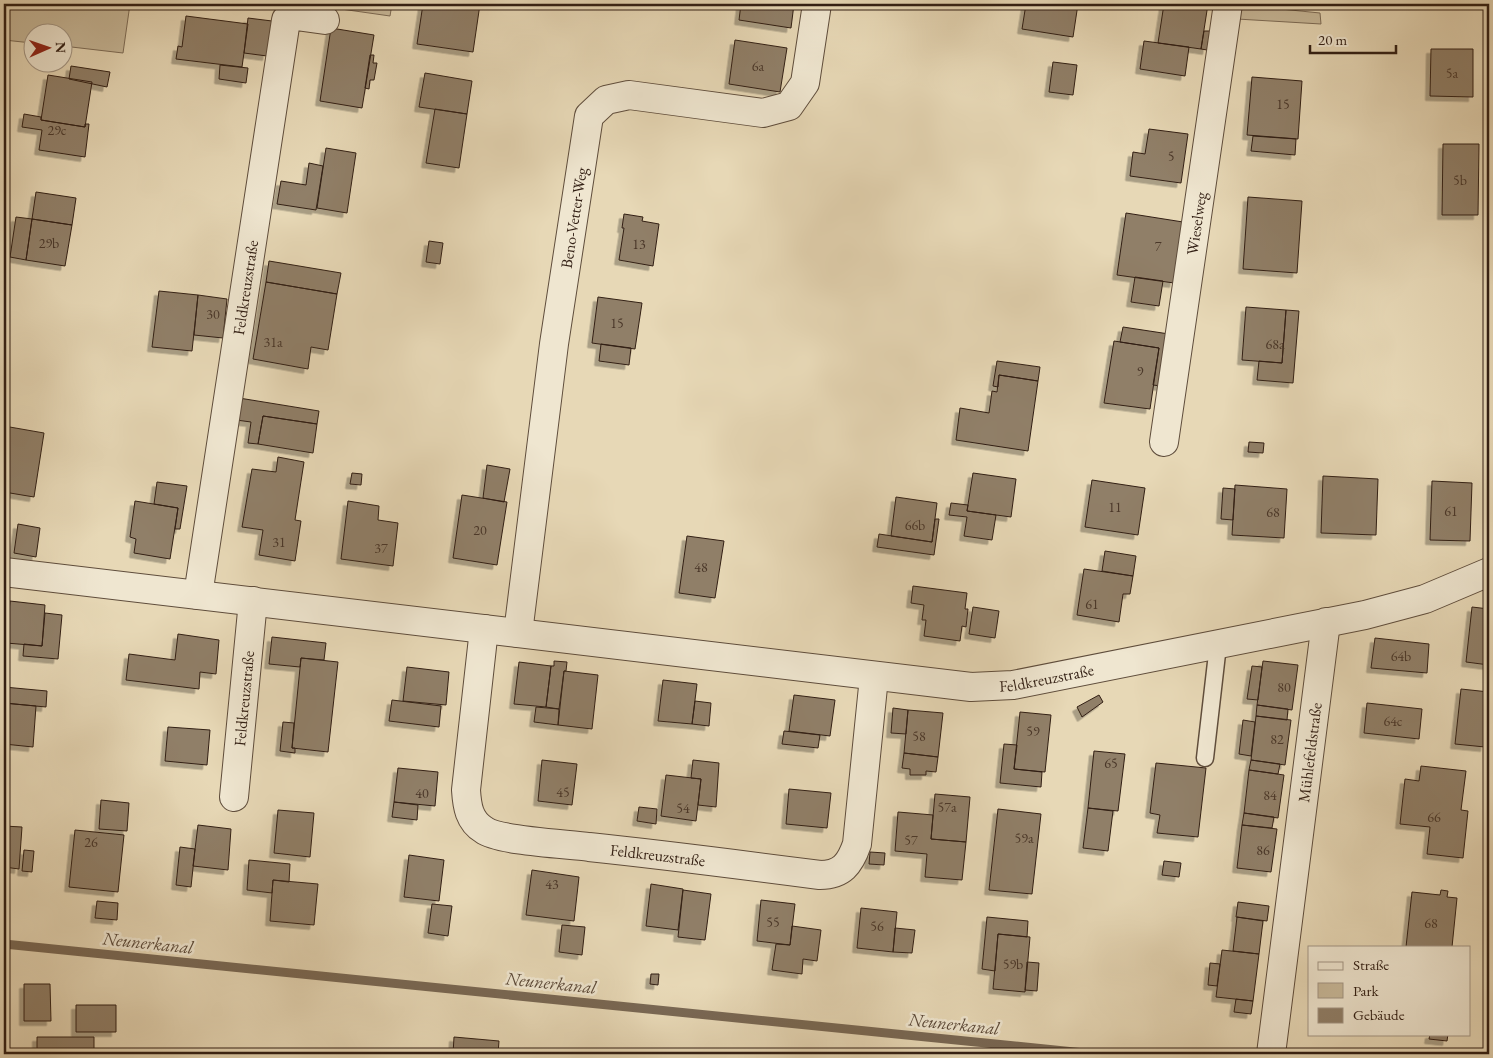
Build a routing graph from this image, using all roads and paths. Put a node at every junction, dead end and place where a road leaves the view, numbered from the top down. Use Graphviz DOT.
graph roads {
  1 [pos="817,4"];
  2 [pos="1228,4"];
  3 [pos="325,20"];
  4 [pos="1164,442"];
  5 [pos="4,572"];
  6 [pos="1489,572"];
  7 [pos="198,594"];
  8 [pos="253,601"];
  9 [pos="1326,622"];
  10 [pos="484,629"];
  11 [pos="518,633"];
  12 [pos="1218,644"];
  13 [pos="874,677"];
  14 [pos="1205,758"];
  15 [pos="234,798"];
  16 [pos="1272,1047"];
  1 -- 11 [label="street, Beno-Vetter-Weg"];
  2 -- 4 [label="street, Wieselweg"];
  3 -- 7 [label="street, Feldkreuzstraße"];
  5 -- 7 [label="street, Feldkreuzstraße"];
  6 -- 9 [label="street"];
  7 -- 8 [label="street, Feldkreuzstraße"];
  8 -- 10 [label="street, Feldkreuzstraße"];
  8 -- 15 [label="street, Feldkreuzstraße"];
  9 -- 12 [label="street, Feldkreuzstraße"];
  9 -- 16 [label="street, Mühlefeldstraße"];
  10 -- 11 [label="street, Feldkreuzstraße"];
  10 -- 13 [label="street, Feldkreuzstraße"];
  11 -- 13 [label="street, Feldkreuzstraße"];
  12 -- 13 [label="street, Feldkreuzstraße"];
  12 -- 14 [label="lane"];
}
